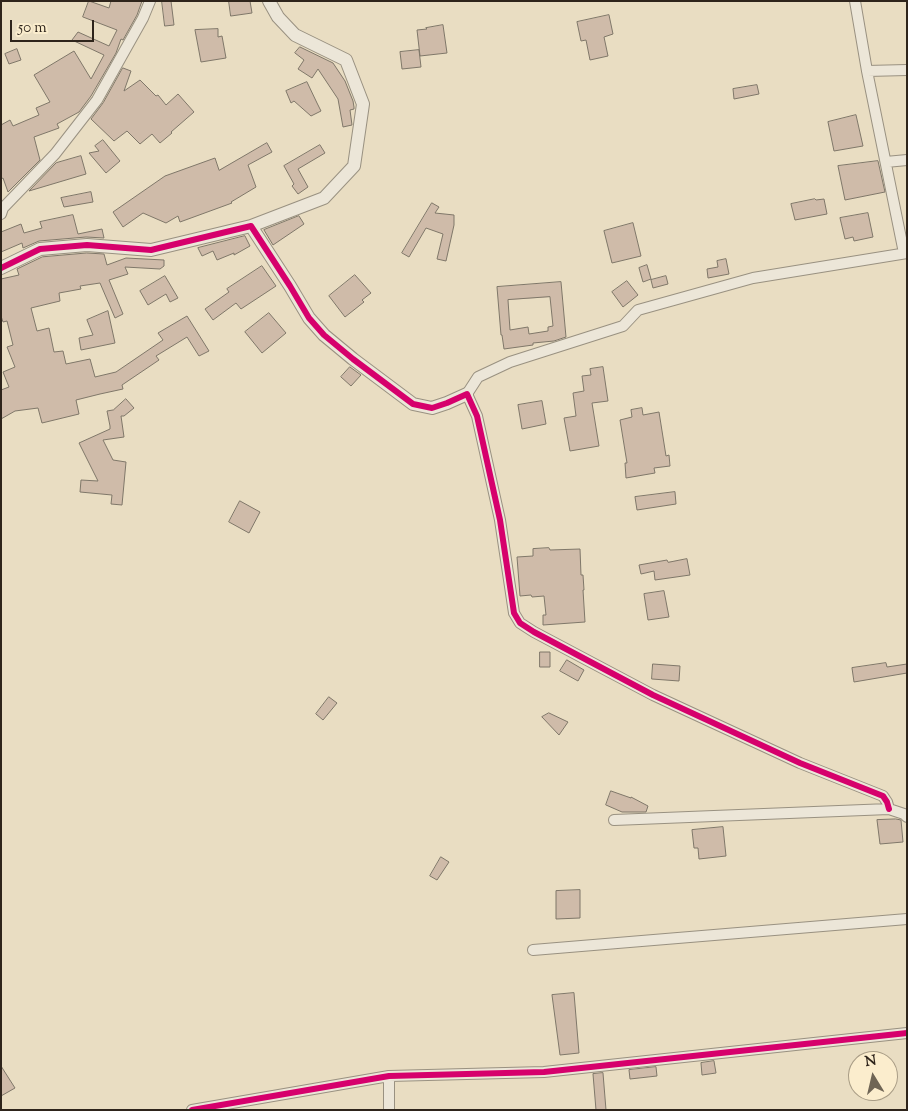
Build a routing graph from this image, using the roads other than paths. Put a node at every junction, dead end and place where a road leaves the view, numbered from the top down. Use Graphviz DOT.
graph roads {
  1 [pos="150,1"];
  2 [pos="268,1"];
  3 [pos="855,1"];
  4 [pos="907,70"];
  5 [pos="867,71"];
  6 [pos="907,160"];
  7 [pos="886,162"];
  8 [pos="1,214"];
  9 [pos="251,226"];
  10 [pos="905,253"];
  11 [pos="1,268"];
  12 [pos="467,394"];
  13 [pos="889,809"];
  14 [pos="907,817"];
  15 [pos="614,820"];
  16 [pos="907,919"];
  17 [pos="533,950"];
  18 [pos="907,1033"];
  19 [pos="389,1076"];
  20 [pos="192,1110"];
  21 [pos="390,1110"];
  1 -- 8 [label="street"];
  2 -- 9 [label="street"];
  3 -- 5 [label="street"];
  4 -- 5 [label="street"];
  5 -- 7 [label="street"];
  6 -- 7 [label="street"];
  7 -- 10 [label="street"];
  9 -- 11 [label="street"];
  9 -- 12 [label="street"];
  10 -- 12 [label="street"];
  12 -- 13 [label="street"];
  13 -- 14 [label="street"];
  13 -- 15 [label="street"];
  16 -- 17 [label="street"];
  18 -- 19 [label="street"];
  19 -- 20 [label="street"];
  19 -- 21 [label="street"];
}
